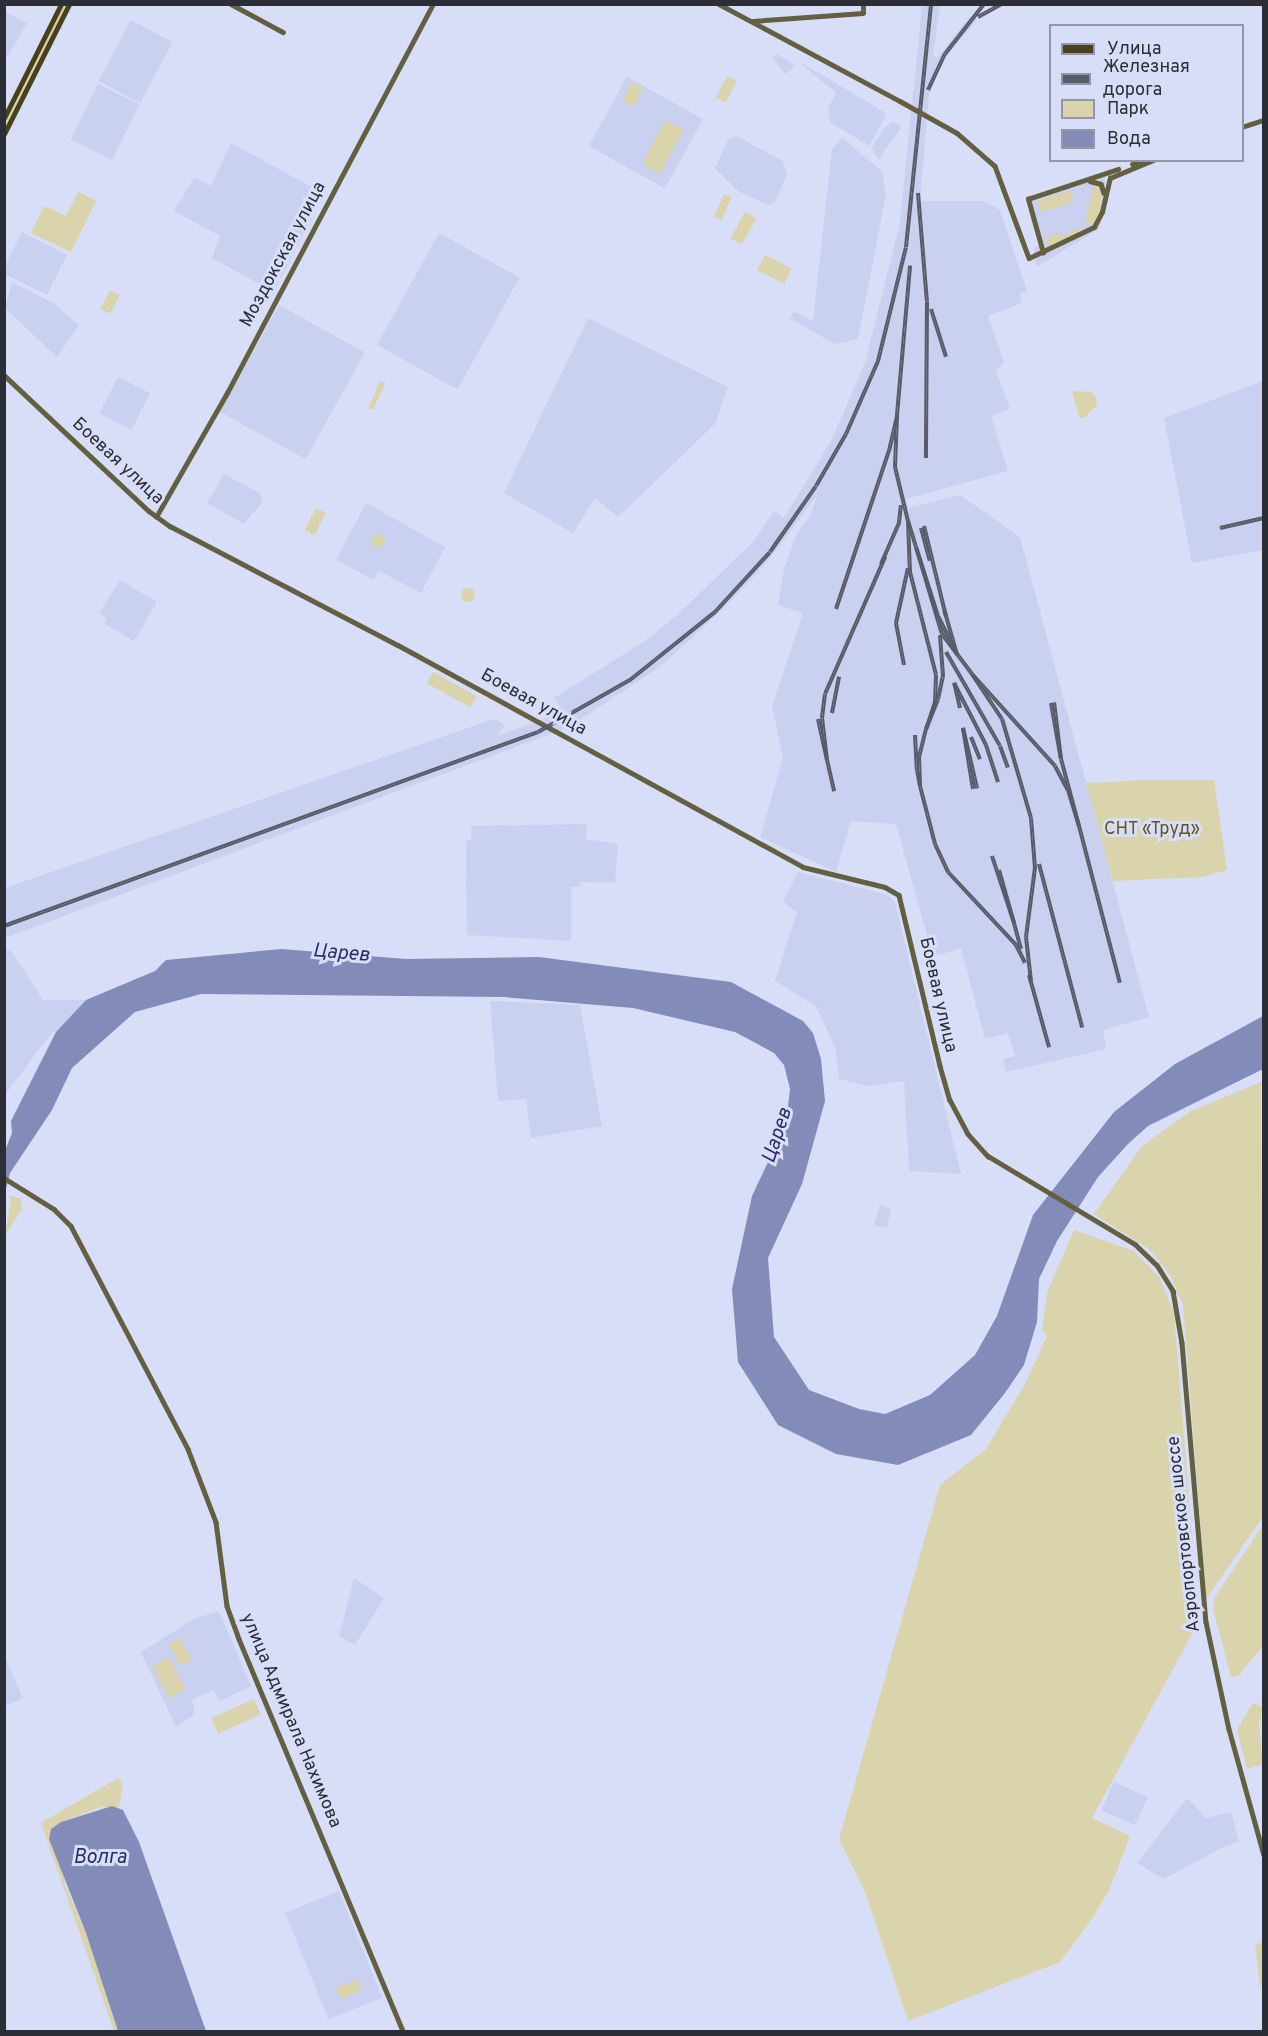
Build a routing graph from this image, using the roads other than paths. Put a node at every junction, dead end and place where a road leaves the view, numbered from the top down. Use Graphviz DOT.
graph roads {
  1 [pos="60,4"];
  2 [pos="69,4"];
  3 [pos="231,4"];
  4 [pos="433,4"];
  5 [pos="719,4"];
  6 [pos="854,4"];
  7 [pos="863,4"];
  8 [pos="853,12"];
  9 [pos="750,21"];
  10 [pos="283,32"];
  11 [pos="4,117"];
  12 [pos="1263,120"];
  13 [pos="1244,127"];
  14 [pos="4,134"];
  15 [pos="1138,162"];
  16 [pos="1147,162"];
  17 [pos="1078,184"];
  18 [pos="1104,193"];
  19 [pos="1043,253"];
  20 [pos="4,375"];
  21 [pos="156,517"];
  22 [pos="1014,1173"];
  23 [pos="4,1178"];
  24 [pos="1263,1855"];
  25 [pos="403,2031"];
  1 -- 11 [label="main road"];
  2 -- 14 [label="main road"];
  3 -- 10 [label="main road"];
  4 -- 21 [label="main road, Моздокская улица"];
  5 -- 9 [label="main road"];
  6 -- 8 [label="main road"];
  7 -- 8 [label="main road"];
  8 -- 9 [label="main road"];
  9 -- 19 [label="main road, bridge"];
  12 -- 13 [label="main road"];
  15 -- 17 [label="main road"];
  16 -- 18 [label="main road"];
  17 -- 18 [label="main road"];
  17 -- 19 [label="main road"];
  18 -- 19 [label="main road"];
  20 -- 21 [label="main road, Боевая улица"];
  21 -- 22 [label="main road, Боевая улица"];
  22 -- 24 [label="main road, Аэропортовское шоссе"];
  23 -- 25 [label="main road, улица Адмирала Нахимова"];
}
